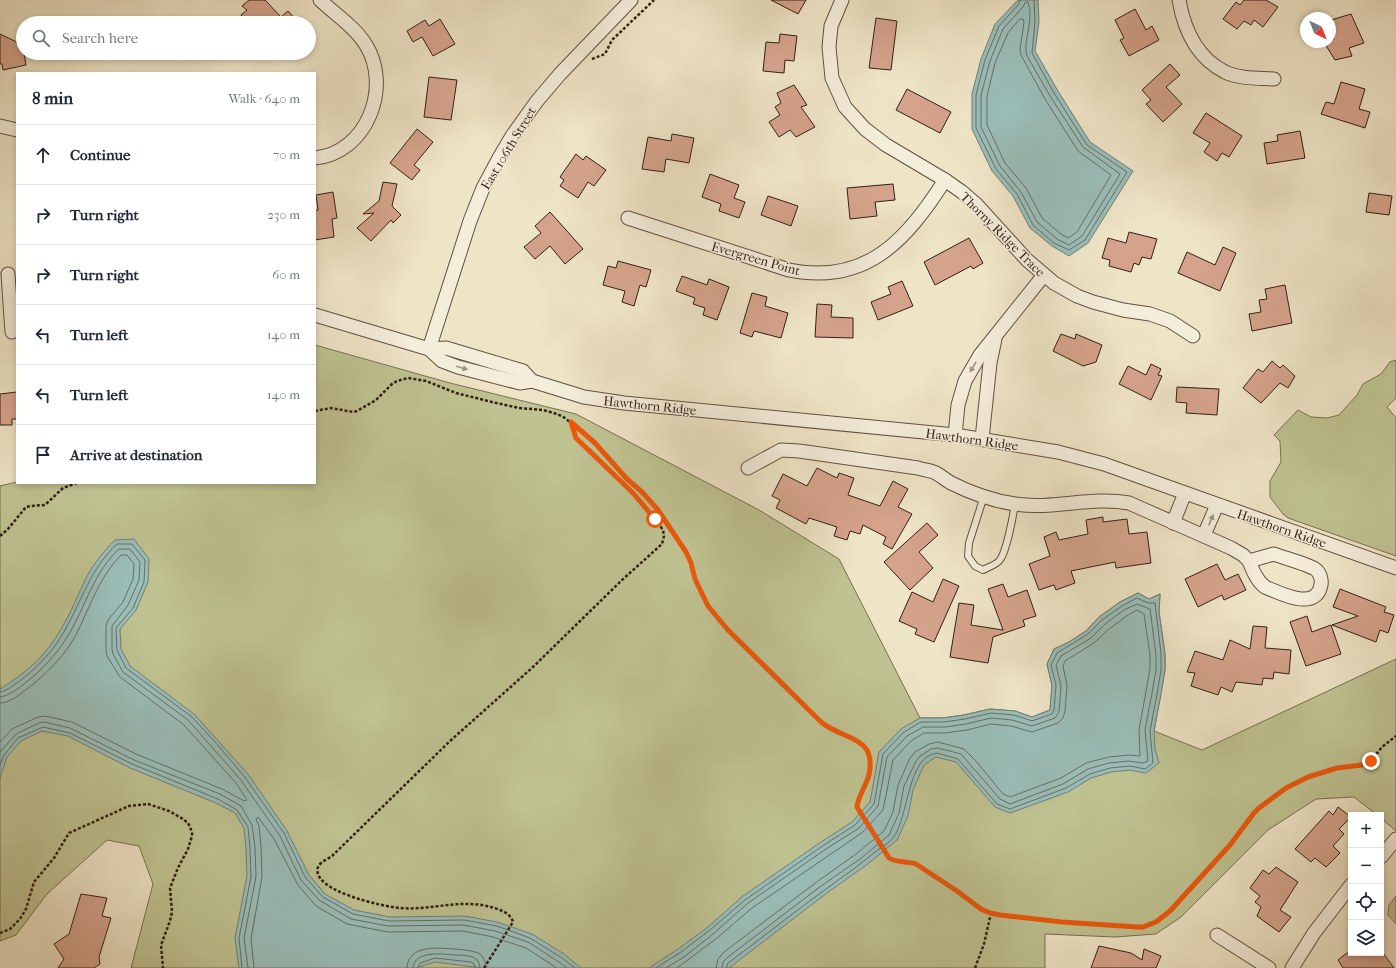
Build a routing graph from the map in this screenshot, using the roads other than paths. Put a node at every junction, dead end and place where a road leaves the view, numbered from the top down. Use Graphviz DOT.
graph roads {
  1 [pos="320,0"];
  2 [pos="630,0"];
  3 [pos="842,0"];
  4 [pos="1178,0"];
  5 [pos="1274,79"];
  6 [pos="0,126"];
  7 [pos="16,130"];
  8 [pos="316,158"];
  9 [pos="946,180"];
  10 [pos="628,218"];
  11 [pos="8,274"];
  12 [pos="1044,275"];
  13 [pos="316,315"];
  14 [pos="10,333"];
  15 [pos="996,336"];
  16 [pos="1193,336"];
  17 [pos="429,348"];
  18 [pos="955,435"];
  19 [pos="982,439"];
  20 [pos="748,468"];
  21 [pos="1184,493"];
  22 [pos="984,496"];
  23 [pos="1015,504"];
  24 [pos="1217,505"];
  25 [pos="1173,523"];
  26 [pos="1204,535"];
  27 [pos="1249,561"];
  28 [pos="1396,568"];
  29 [pos="1396,839"];
  30 [pos="1384,853"];
  31 [pos="1348,889"];
  32 [pos="1217,935"];
  33 [pos="1269,968"];
  34 [pos="1292,968"];
  1 -- 8 [label="street"];
  2 -- 17 [label="street, East 106th Street"];
  3 -- 9 [label="street, Thorny Ridge Trace"];
  4 -- 5 [label="street"];
  6 -- 7 [label="street"];
  9 -- 10 [label="street, Evergreen Point"];
  9 -- 12 [label="street, Thorny Ridge Trace"];
  11 -- 14 [label="street"];
  12 -- 15 [label="street"];
  12 -- 16 [label="street, Thorny Ridge Trace"];
  13 -- 17 [label="street, Hawthorn Ridge"];
  15 -- 18 [label="street, one-way"];
  15 -- 19 [label="street"];
  17 -- 18 [label="street, Hawthorn Ridge"];
  18 -- 19 [label="street, Hawthorn Ridge"];
  19 -- 21 [label="street, Hawthorn Ridge"];
  20 -- 22 [label="street"];
  21 -- 24 [label="street, Hawthorn Ridge"];
  21 -- 25 [label="street"];
  22 -- 23 [label="street"];
  22 -- 23 [label="lane"];
  23 -- 25 [label="street"];
  26 -- 24 [label="street, one-way"];
  24 -- 28 [label="street, Hawthorn Ridge"];
  25 -- 26 [label="street"];
  26 -- 27 [label="street"];
  27 -- 27 [label="street"];
  29 -- 30 [label="street"];
  31 -- 34 [label="street"];
  32 -- 33 [label="street"];
}
